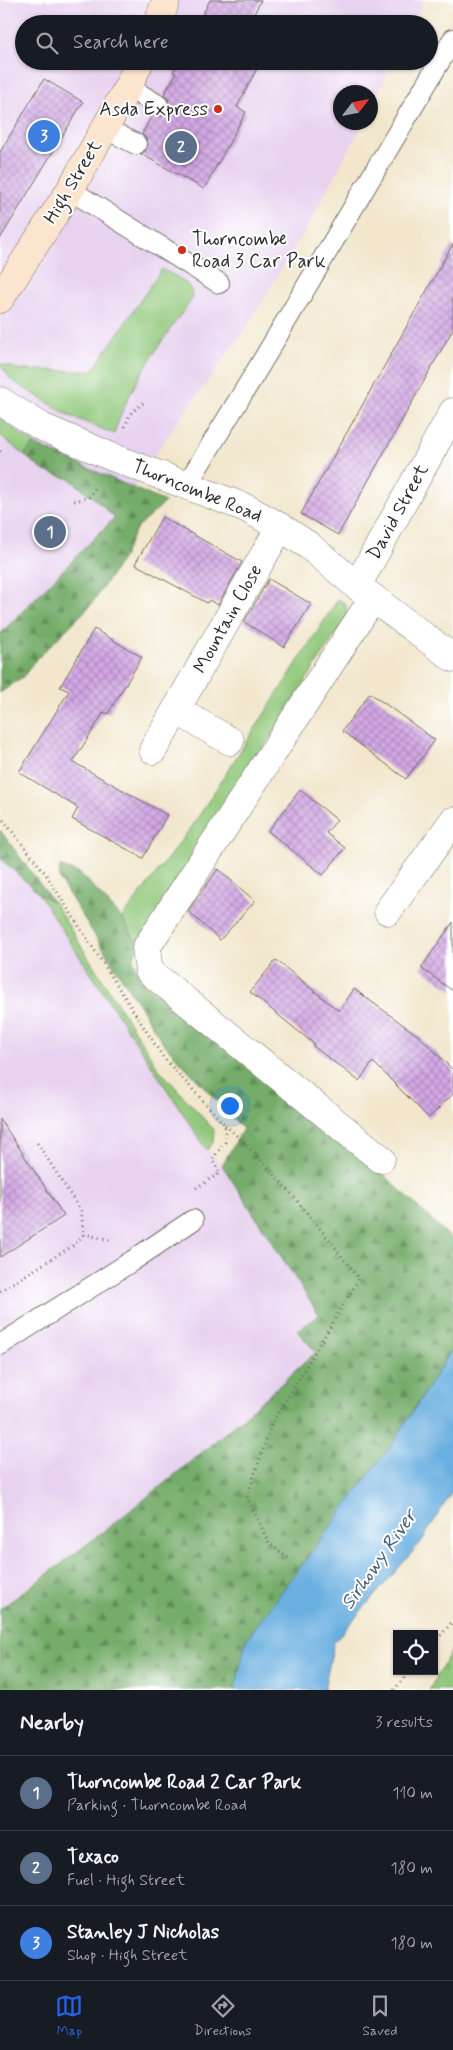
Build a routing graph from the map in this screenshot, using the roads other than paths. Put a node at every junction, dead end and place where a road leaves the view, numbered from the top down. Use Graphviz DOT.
graph roads {
  1 [pos="166,0"];
  2 [pos="161,15"];
  3 [pos="453,39"];
  4 [pos="438,64"];
  5 [pos="136,70"];
  6 [pos="435,70"];
  7 [pos="128,87"];
  8 [pos="158,105"];
  9 [pos="104,128"];
  10 [pos="136,144"];
  11 [pos="70,190"];
  12 [pos="219,283"];
  13 [pos="0,300"];
  14 [pos="0,401"];
  15 [pos="453,412"];
  16 [pos="191,487"];
  17 [pos="280,527"];
  18 [pos="365,592"];
  19 [pos="453,658"];
  20 [pos="176,710"];
  21 [pos="230,741"];
  22 [pos="153,750"];
  23 [pos="453,821"];
  24 [pos="388,911"];
  25 [pos="381,1159"];
  26 [pos="193,1220"];
  27 [pos="0,1345"];
  1 -- 2 [label="main road"];
  3 -- 4 [label="lane"];
  5 -- 7 [label="main road, High Street"];
  6 -- 16 [label="lane"];
  7 -- 8 [label="lane"];
  7 -- 9 [label="main road, High Street"];
  9 -- 10 [label="lane"];
  9 -- 11 [label="main road, High Street"];
  11 -- 12 [label="lane"];
  11 -- 13 [label="main road, High Street"];
  14 -- 16 [label="street, Thorncombe Road"];
  15 -- 18 [label="street, David Street"];
  16 -- 17 [label="street, Thorncombe Road"];
  17 -- 18 [label="street, Thorncombe Road"];
  17 -- 20 [label="street, Mountain Close"];
  18 -- 19 [label="street, Thorncombe Road"];
  18 -- 25 [label="street, David Street"];
  20 -- 21 [label="street"];
  20 -- 22 [label="street, Mountain Close"];
  23 -- 24 [label="street"];
  26 -- 27 [label="lane"];
}
